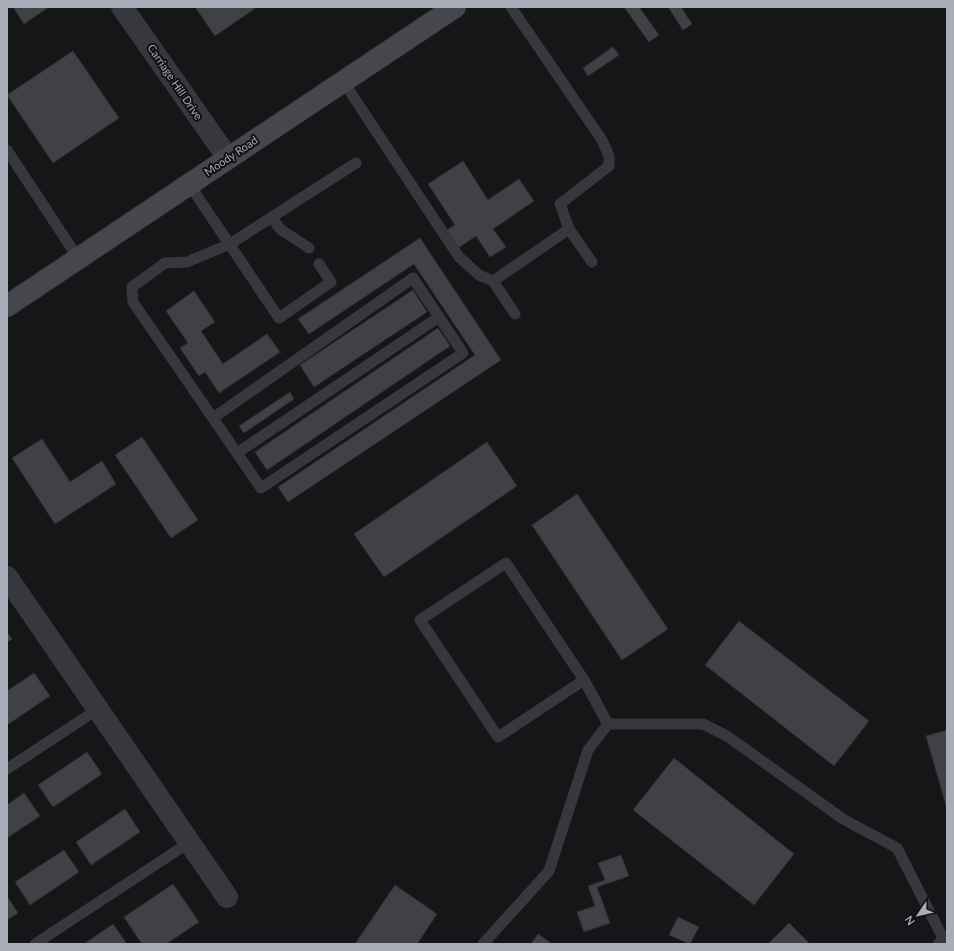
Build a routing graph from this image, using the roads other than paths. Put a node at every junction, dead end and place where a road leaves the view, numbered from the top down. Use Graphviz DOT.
graph roads {
  1 [pos="122,7"];
  2 [pos="455,7"];
  3 [pos="511,7"];
  4 [pos="343,81"];
  5 [pos="7,150"];
  6 [pos="228,158"];
  7 [pos="356,163"];
  8 [pos="190,184"];
  9 [pos="272,217"];
  10 [pos="569,229"];
  11 [pos="230,244"];
  12 [pos="309,248"];
  13 [pos="78,258"];
  14 [pos="592,262"];
  15 [pos="319,264"];
  16 [pos="493,281"];
  17 [pos="7,306"];
  18 [pos="516,314"];
  19 [pos="439,317"];
  20 [pos="213,418"];
  21 [pos="237,452"];
  22 [pos="7,577"];
  23 [pos="584,680"];
  24 [pos="98,709"];
  25 [pos="608,724"];
  26 [pos="7,769"];
  27 [pos="190,842"];
  28 [pos="227,897"];
  29 [pos="943,941"];
  30 [pos="35,944"];
  31 [pos="484,944"];
  1 -- 6 [label="street, Carriage Hill Drive"];
  2 -- 4 [label="main road, Moody Road"];
  3 -- 10 [label="lane"];
  4 -- 6 [label="main road, Moody Road"];
  4 -- 16 [label="lane"];
  5 -- 13 [label="lane"];
  6 -- 8 [label="main road, Moody Road"];
  7 -- 9 [label="lane"];
  8 -- 11 [label="lane"];
  8 -- 13 [label="main road, Moody Road"];
  9 -- 11 [label="lane"];
  9 -- 12 [label="lane"];
  10 -- 14 [label="lane"];
  10 -- 16 [label="lane"];
  11 -- 15 [label="lane"];
  11 -- 20 [label="lane"];
  13 -- 17 [label="main road, Moody Road"];
  16 -- 18 [label="lane"];
  19 -- 20 [label="lane"];
  19 -- 21 [label="lane"];
  19 -- 21 [label="lane"];
  20 -- 21 [label="lane"];
  22 -- 24 [label="street"];
  23 -- 23 [label="lane"];
  23 -- 25 [label="lane"];
  24 -- 26 [label="lane"];
  24 -- 27 [label="street"];
  25 -- 29 [label="lane"];
  25 -- 31 [label="lane"];
  27 -- 28 [label="street"];
  27 -- 30 [label="lane"];
}
